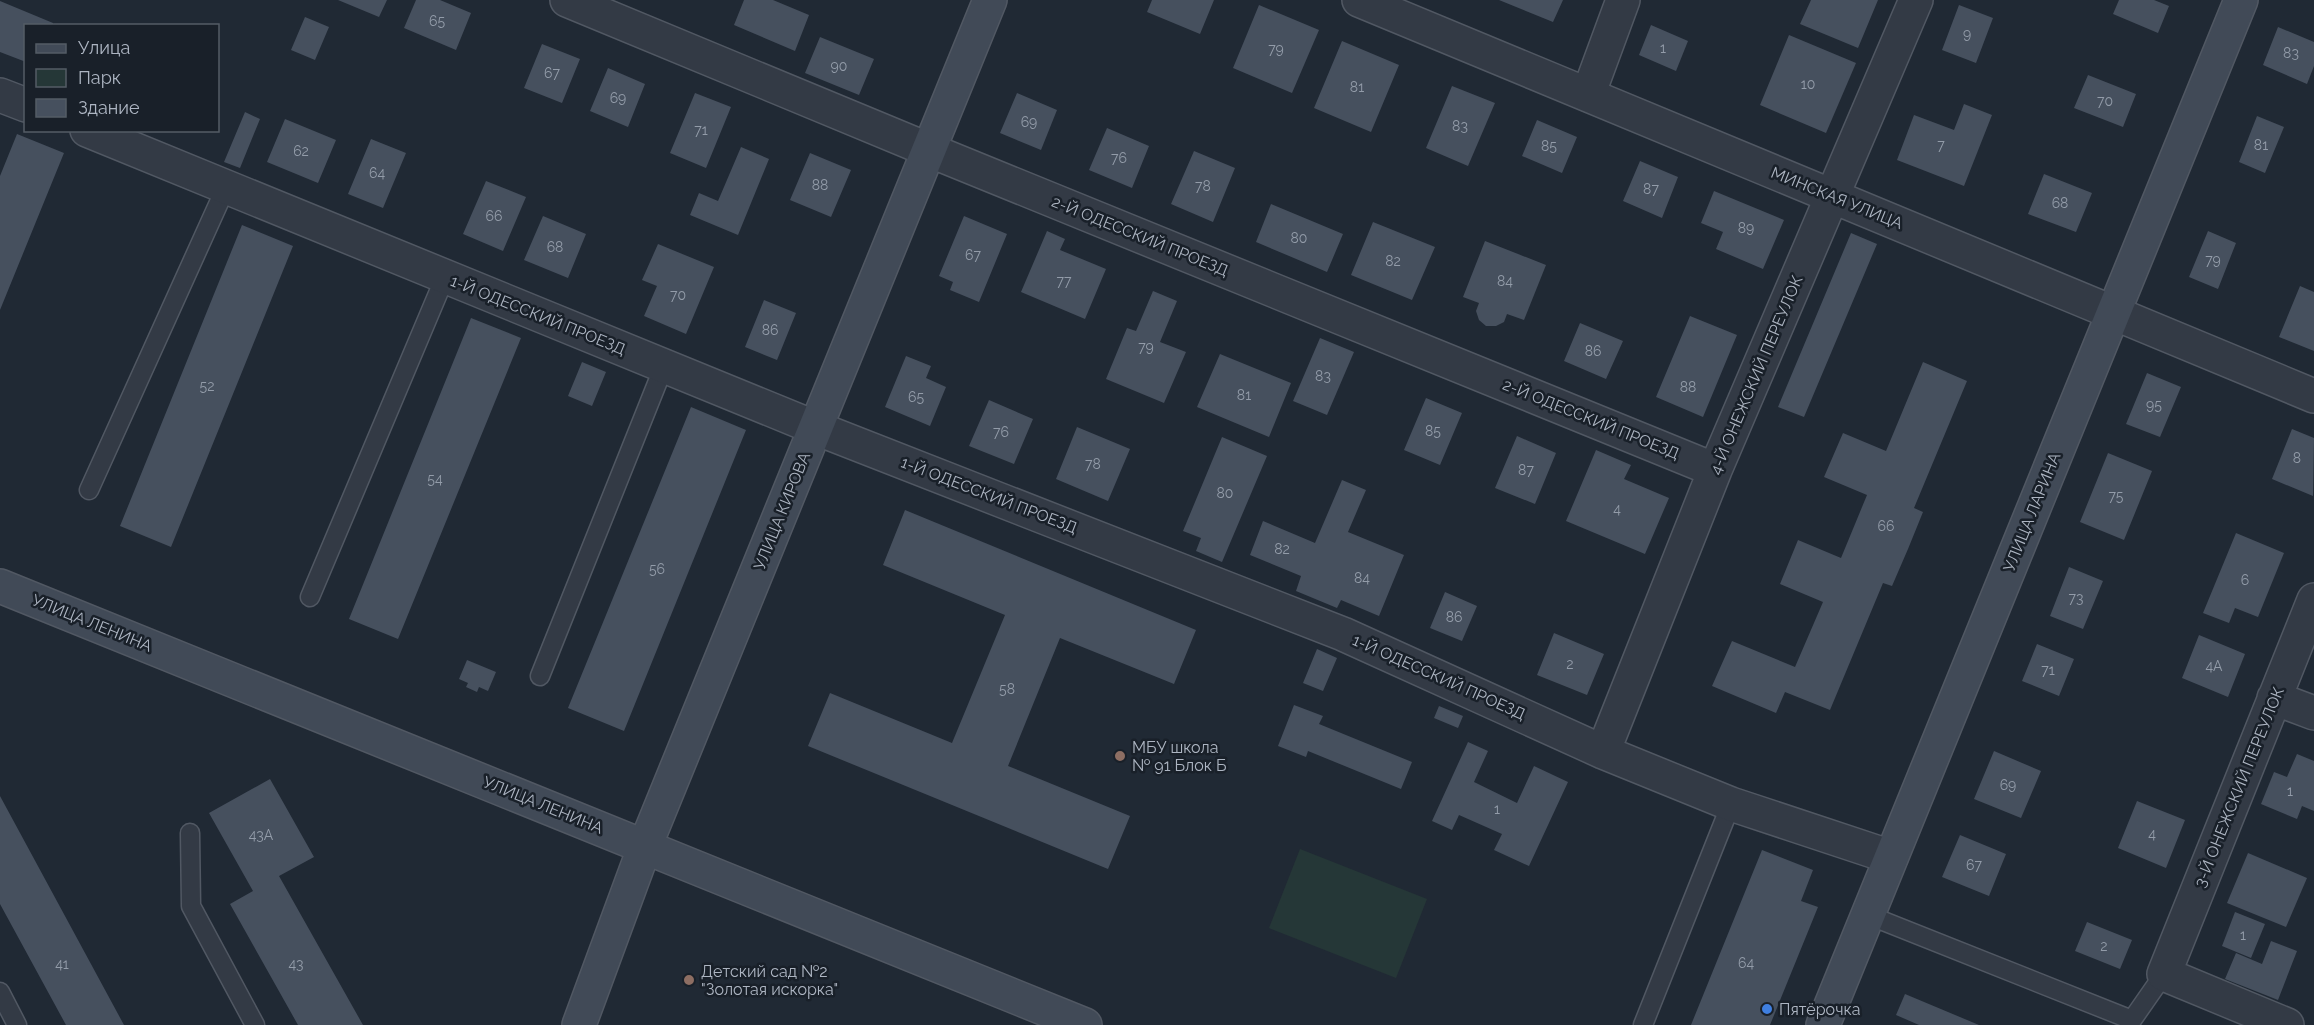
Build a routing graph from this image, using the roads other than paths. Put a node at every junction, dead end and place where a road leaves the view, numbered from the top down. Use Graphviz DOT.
graph roads {
  1 [pos="567,0"];
  2 [pos="990,0"];
  3 [pos="1359,0"];
  4 [pos="1623,0"];
  5 [pos="1916,0"];
  6 [pos="2241,0"];
  7 [pos="0,95"];
  8 [pos="1588,95"];
  9 [pos="24,104"];
  10 [pos="92,132"];
  11 [pos="929,150"];
  12 [pos="226,187"];
  13 [pos="1833,196"];
  14 [pos="445,277"];
  15 [pos="2114,312"];
  16 [pos="664,366"];
  17 [pos="2314,396"];
  18 [pos="816,428"];
  19 [pos="1715,470"];
  20 [pos="88,490"];
  21 [pos="0,586"];
  22 [pos="310,597"];
  23 [pos="2314,600"];
  24 [pos="540,676"];
  25 [pos="2274,698"];
  26 [pos="2314,713"];
  27 [pos="1603,752"];
  28 [pos="1731,804"];
  29 [pos="190,833"];
  30 [pos="645,846"];
  31 [pos="1891,857"];
  32 [pos="1868,915"];
  33 [pos="2164,974"];
  34 [pos="0,992"];
  35 [pos="2131,1023"];
  36 [pos="17,1025"];
  37 [pos="255,1025"];
  38 [pos="579,1025"];
  39 [pos="1085,1025"];
  40 [pos="1643,1025"];
  41 [pos="1823,1025"];
  42 [pos="2287,1025"];
  1 -- 11 [label="street, 2-Й ОДЕССКИЙ ПРОЕЗД"];
  2 -- 11 [label="street, УЛИЦА КИРОВА"];
  3 -- 8 [label="street, МИНСКАЯ УЛИЦА"];
  4 -- 8 [label="street"];
  5 -- 13 [label="street, 4-Й ОНЕЖСКИЙ ПЕРЕУЛОК"];
  6 -- 15 [label="street, УЛИЦА ЛАРИНА"];
  7 -- 9 [label="street"];
  8 -- 13 [label="street, МИНСКАЯ УЛИЦА"];
  10 -- 12 [label="street, 1-Й ОДЕССКИЙ ПРОЕЗД"];
  11 -- 18 [label="street, УЛИЦА КИРОВА"];
  11 -- 19 [label="street, 2-Й ОДЕССКИЙ ПРОЕЗД"];
  12 -- 14 [label="street, 1-Й ОДЕССКИЙ ПРОЕЗД"];
  12 -- 20 [label="lane"];
  13 -- 15 [label="street, МИНСКАЯ УЛИЦА"];
  13 -- 19 [label="street, 4-Й ОНЕЖСКИЙ ПЕРЕУЛОК"];
  14 -- 16 [label="street, 1-Й ОДЕССКИЙ ПРОЕЗД"];
  14 -- 22 [label="lane"];
  15 -- 17 [label="street, МИНСКАЯ УЛИЦА"];
  15 -- 31 [label="street, УЛИЦА ЛАРИНА"];
  16 -- 18 [label="street, 1-Й ОДЕССКИЙ ПРОЕЗД"];
  16 -- 24 [label="lane"];
  18 -- 27 [label="street, 1-Й ОДЕССКИЙ ПРОЕЗД"];
  18 -- 30 [label="street, УЛИЦА КИРОВА"];
  19 -- 27 [label="street, 4-Й ОНЕЖСКИЙ ПЕРЕУЛОК"];
  21 -- 30 [label="street, УЛИЦА ЛЕНИНА"];
  23 -- 25 [label="street, 3-Й ОНЕЖСКИЙ ПЕРЕУЛОК"];
  25 -- 26 [label="street"];
  25 -- 33 [label="street, 3-Й ОНЕЖСКИЙ ПЕРЕУЛОК"];
  27 -- 28 [label="street, 1-Й ОДЕССКИЙ ПРОЕЗД"];
  28 -- 31 [label="street, 1-Й ОДЕССКИЙ ПРОЕЗД"];
  28 -- 40 [label="lane"];
  29 -- 37 [label="lane"];
  30 -- 38 [label="street, УЛИЦА КИРОВА"];
  30 -- 39 [label="street, УЛИЦА ЛЕНИНА"];
  31 -- 32 [label="street, УЛИЦА ЛАРИНА"];
  32 -- 35 [label="lane"];
  32 -- 41 [label="street, УЛИЦА ЛАРИНА"];
  33 -- 35 [label="lane"];
  33 -- 42 [label="street"];
  34 -- 36 [label="lane"];
}
